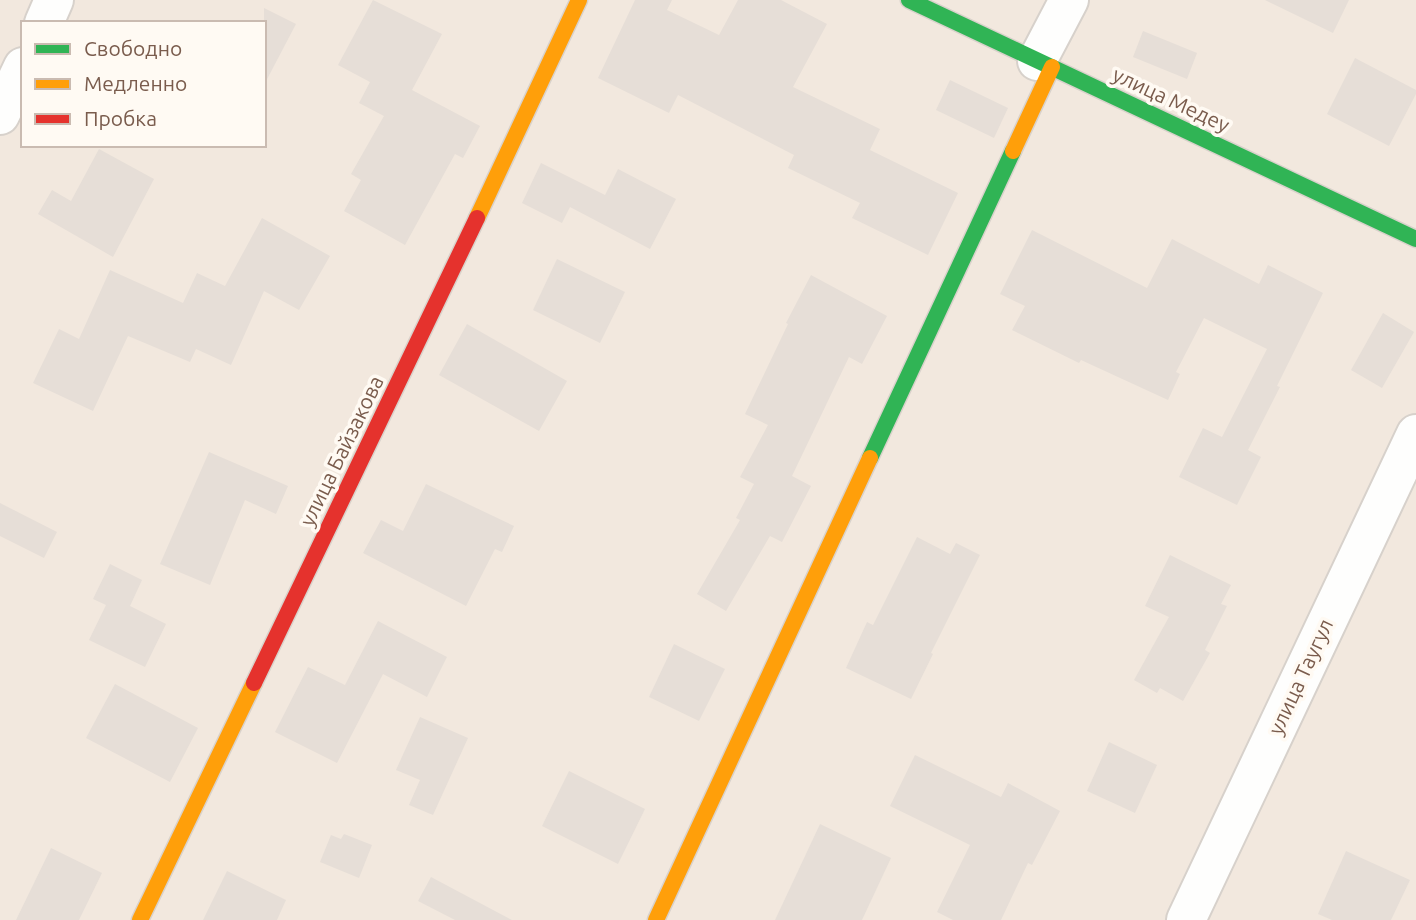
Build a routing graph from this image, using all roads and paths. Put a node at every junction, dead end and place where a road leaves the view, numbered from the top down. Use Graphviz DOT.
graph roads {
  1 [pos="54,0"];
  2 [pos="579,0"];
  3 [pos="909,0"];
  4 [pos="1069,0"];
  5 [pos="45,21"];
  6 [pos="1045,64"];
  7 [pos="21,71"];
  8 [pos="0,115"];
  9 [pos="1416,239"];
  10 [pos="1416,434"];
  11 [pos="140,920"];
  12 [pos="656,920"];
  13 [pos="1186,920"];
  1 -- 5 [label="street"];
  2 -- 11 [label="street, улица Байзакова"];
  3 -- 6 [label="street, улица Медеу"];
  4 -- 6 [label="street"];
  6 -- 9 [label="street, улица Медеу"];
  6 -- 12 [label="street"];
  7 -- 8 [label="street"];
  10 -- 13 [label="street, улица Таугул"];
}
